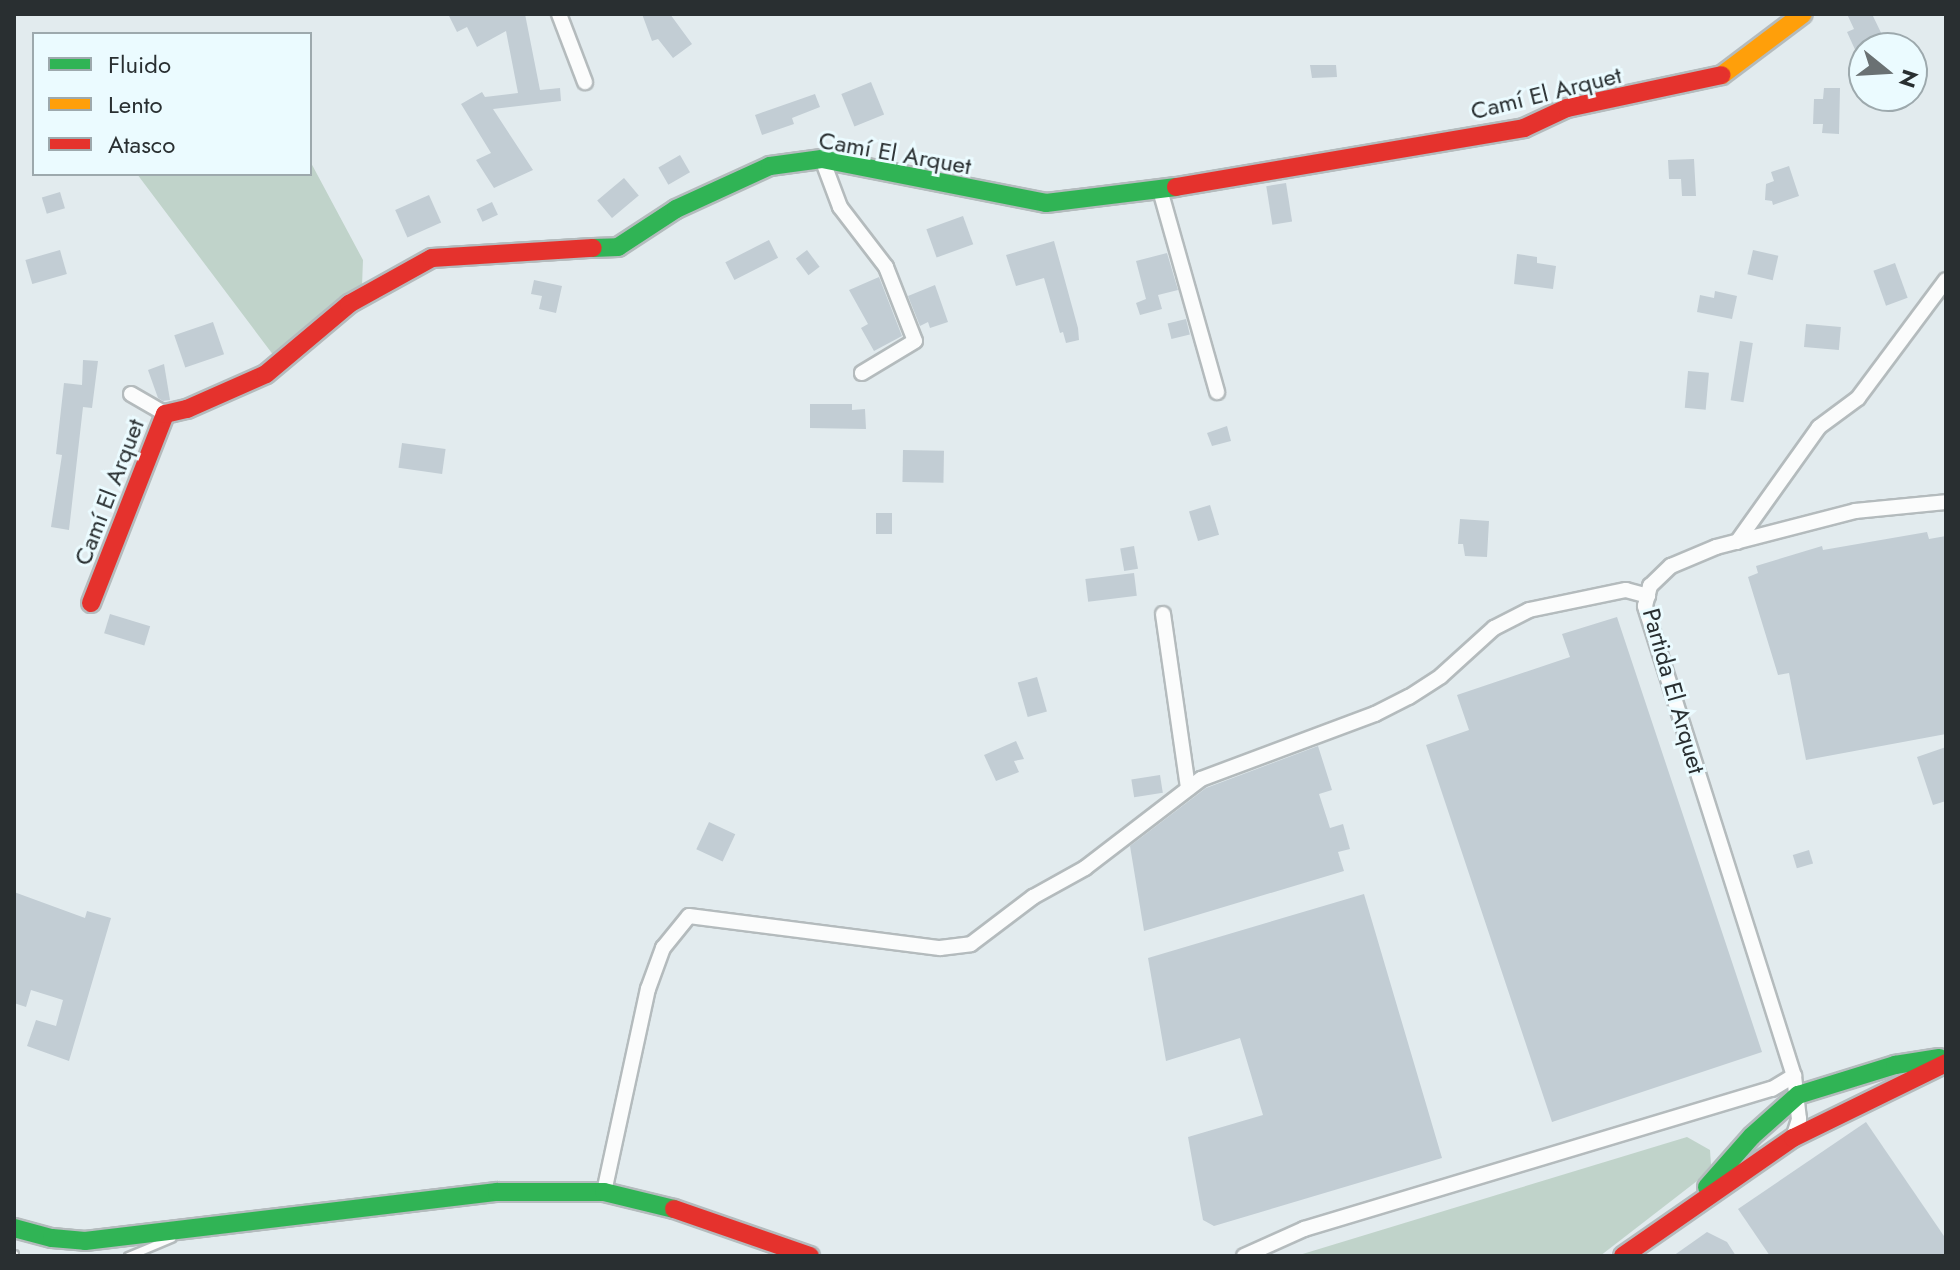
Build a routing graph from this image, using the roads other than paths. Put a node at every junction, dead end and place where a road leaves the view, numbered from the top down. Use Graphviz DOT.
graph roads {
  1 [pos="559,14"];
  2 [pos="1803,14"];
  3 [pos="585,82"];
  4 [pos="822,159"];
  5 [pos="1160,190"];
  6 [pos="1946,280"];
  7 [pos="862,373"];
  8 [pos="1217,392"];
  9 [pos="131,394"];
  10 [pos="165,414"];
  11 [pos="1946,502"];
  12 [pos="1737,542"];
  13 [pos="1648,596"];
  14 [pos="91,603"];
  15 [pos="1163,614"];
  16 [pos="1188,788"];
  17 [pos="1946,1060"];
  18 [pos="1794,1076"];
  19 [pos="1798,1095"];
  20 [pos="1793,1138"];
  21 [pos="604,1192"];
  22 [pos="1688,1208"];
  23 [pos="14,1228"];
  24 [pos="188,1231"];
  25 [pos="128,1256"];
  26 [pos="810,1256"];
  27 [pos="1244,1256"];
  28 [pos="1623,1256"];
  1 -- 3 [label="street"];
  2 -- 5 [label="street, Camí El Arquet"];
  4 -- 5 [label="street, Camí El Arquet"];
  4 -- 7 [label="street"];
  4 -- 10 [label="street, Camí El Arquet"];
  5 -- 8 [label="street"];
  6 -- 12 [label="street"];
  9 -- 10 [label="street"];
  10 -- 14 [label="street, Camí El Arquet"];
  11 -- 12 [label="street, Partida El Arquet"];
  12 -- 13 [label="street, Partida El Arquet"];
  13 -- 16 [label="street"];
  13 -- 18 [label="street, Partida El Arquet"];
  15 -- 16 [label="street"];
  16 -- 21 [label="street"];
  17 -- 19 [label="street"];
  17 -- 20 [label="street"];
  18 -- 19 [label="street, Partida El Arquet"];
  18 -- 27 [label="street"];
  19 -- 20 [label="street, Partida El Arquet"];
  19 -- 22 [label="street"];
  20 -- 22 [label="street"];
  21 -- 24 [label="street"];
  21 -- 26 [label="street"];
  22 -- 28 [label="street"];
  23 -- 24 [label="street"];
  24 -- 25 [label="lane"];
}
